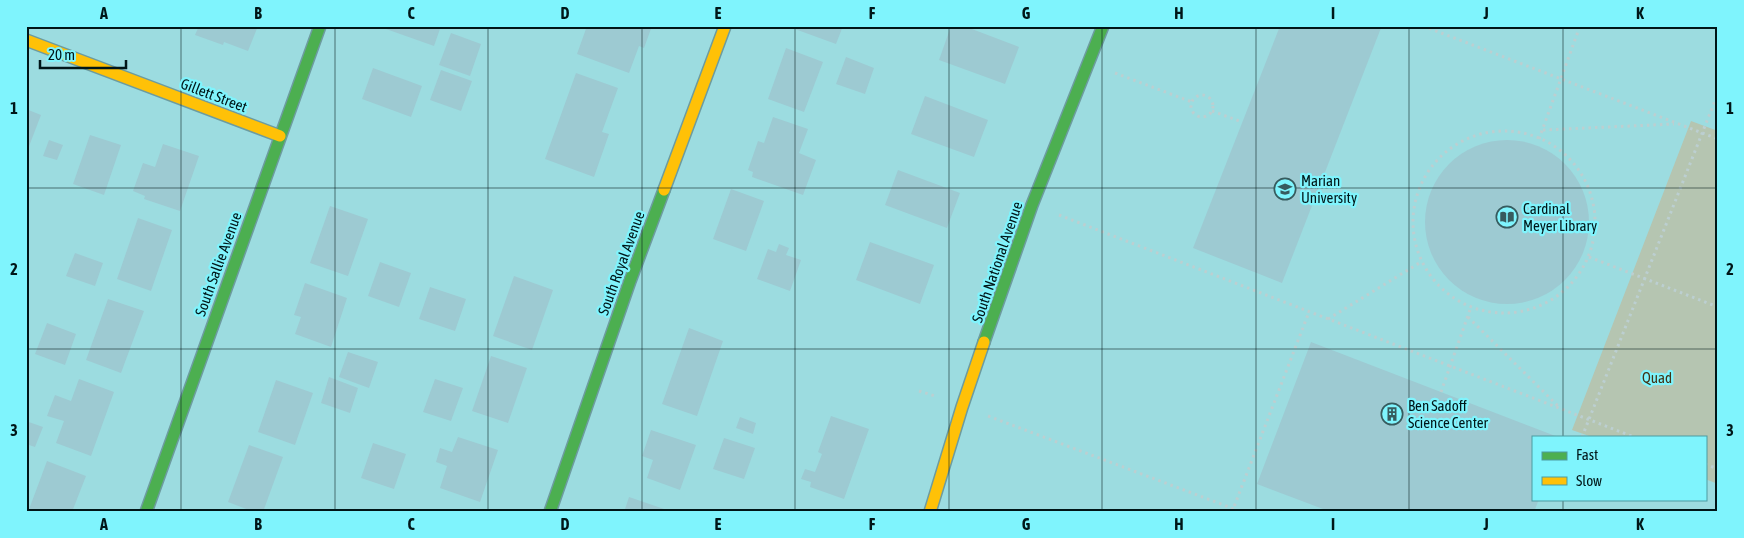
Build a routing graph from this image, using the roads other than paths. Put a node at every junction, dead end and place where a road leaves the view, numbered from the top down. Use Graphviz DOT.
graph roads {
  1 [pos="320,26"];
  2 [pos="725,26"];
  3 [pos="1103,26"];
  4 [pos="26,40"];
  5 [pos="280,136"];
  6 [pos="146,512"];
  7 [pos="550,512"];
  8 [pos="930,512"];
  1 -- 5 [label="street, South Sallie Avenue"];
  2 -- 7 [label="street, South Royal Avenue"];
  3 -- 8 [label="street, South National Avenue"];
  4 -- 5 [label="street, Gillett Street"];
  5 -- 6 [label="street, South Sallie Avenue"];
}
